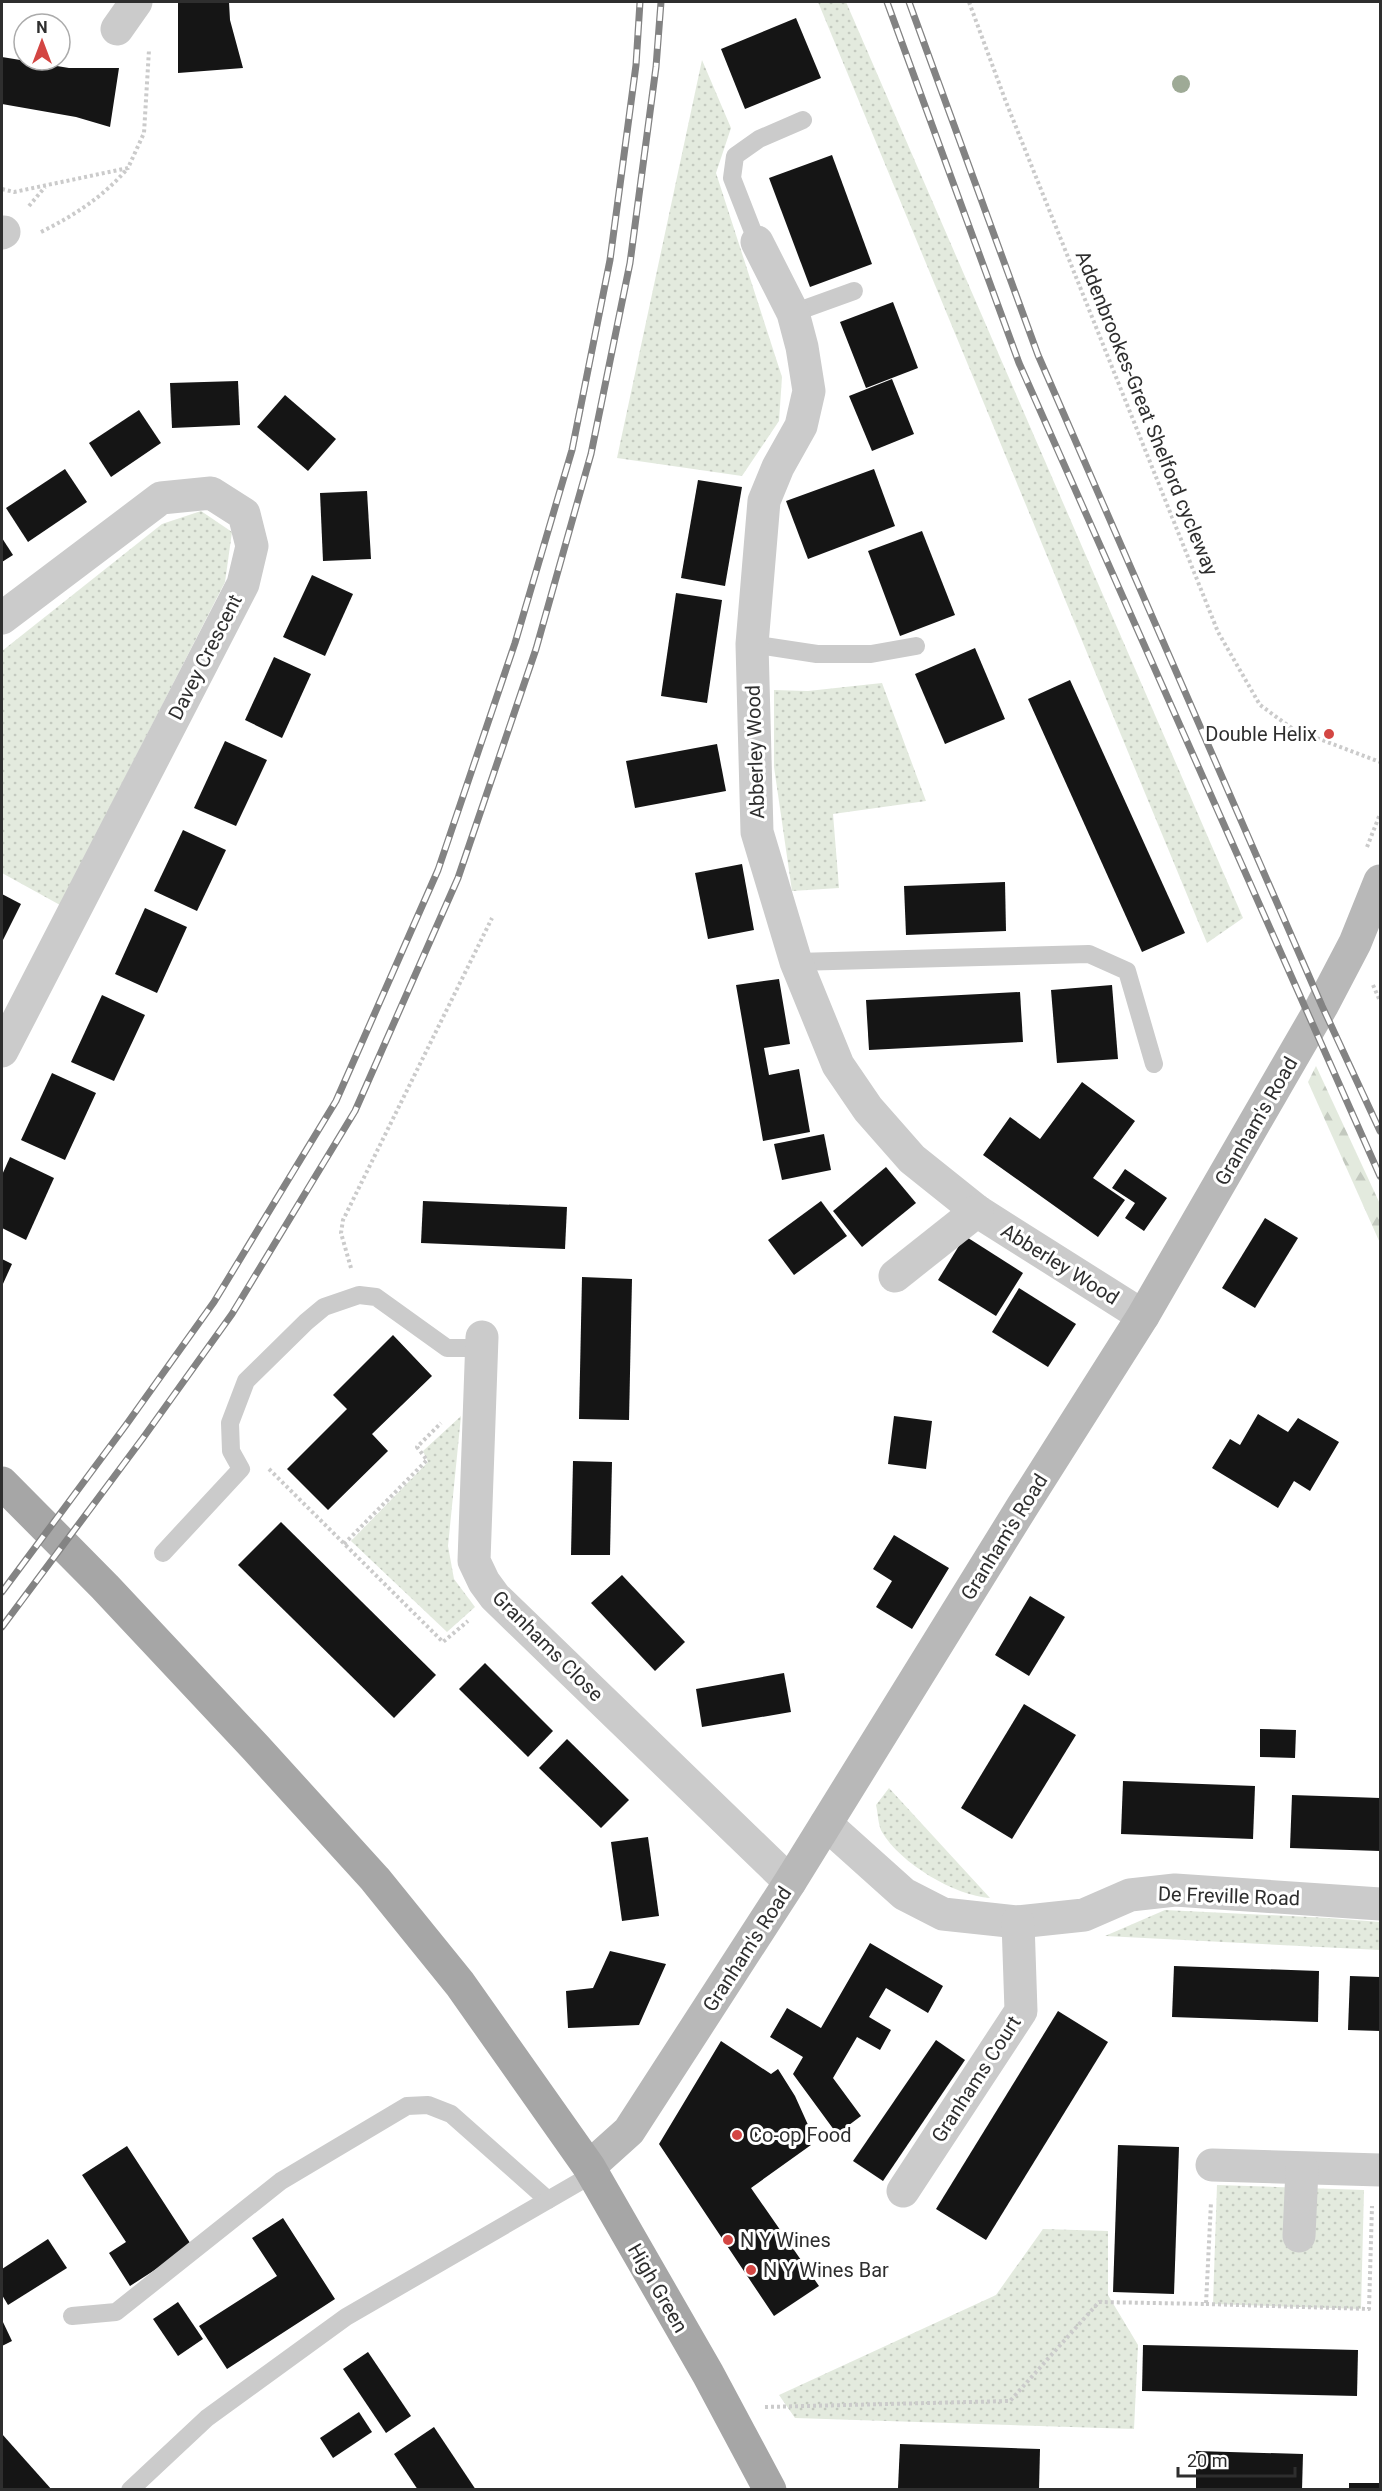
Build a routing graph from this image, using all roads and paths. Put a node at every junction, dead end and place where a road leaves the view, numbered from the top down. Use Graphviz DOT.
graph roads {
  1 [pos="136,2"];
  2 [pos="969,2"];
  3 [pos="117,29"];
  4 [pos="149,48"];
  5 [pos="803,120"];
  6 [pos="128,168"];
  7 [pos="46,186"];
  8 [pos="2,189"];
  9 [pos="28,208"];
  10 [pos="40,232"];
  11 [pos="757,242"];
  12 [pos="854,291"];
  13 [pos="793,313"];
  14 [pos="2,618"];
  15 [pos="752,644"];
  16 [pos="916,646"];
  17 [pos="1380,762"];
  18 [pos="1380,881"];
  19 [pos="492,918"];
  20 [pos="796,962"];
  21 [pos="2,1051"];
  22 [pos="1154,1064"];
  23 [pos="977,1211"];
  24 [pos="895,1276"];
  25 [pos="359,1295"];
  26 [pos="1143,1316"];
  27 [pos="482,1342"];
  28 [pos="480,1394"];
  29 [pos="241,1469"];
  30 [pos="2,1483"];
  31 [pos="344,1544"];
  32 [pos="163,1553"];
  33 [pos="495,1597"];
  34 [pos="826,1824"];
  35 [pos="790,1882"];
  36 [pos="1380,1904"];
  37 [pos="1018,1922"];
  38 [pos="1212,2165"];
  39 [pos="1302,2169"];
  40 [pos="1377,2170"];
  41 [pos="591,2171"];
  42 [pos="903,2191"];
  43 [pos="548,2200"];
  44 [pos="1299,2236"];
  45 [pos="1206,2304"];
  46 [pos="72,2316"];
  47 [pos="727,2408"];
  48 [pos="130,2490"];
  49 [pos="770,2490"];
  1 -- 3 [label="street"];
  2 -- 17 [label="path, Addenbrookes-Great Shelford cycleway"];
  4 -- 6 [label="path"];
  5 -- 11 [label="lane"];
  6 -- 7 [label="path"];
  6 -- 10 [label="path"];
  7 -- 8 [label="path"];
  7 -- 9 [label="path"];
  11 -- 13 [label="street, Abberley Wood"];
  12 -- 13 [label="lane"];
  13 -- 15 [label="street, Abberley Wood"];
  14 -- 21 [label="street, Davey Crescent"];
  15 -- 16 [label="lane"];
  15 -- 20 [label="street, Abberley Wood"];
  18 -- 26 [label="street, Granham's Road"];
  19 -- 25 [label="path"];
  20 -- 22 [label="lane"];
  20 -- 23 [label="street, Abberley Wood"];
  23 -- 24 [label="street"];
  23 -- 26 [label="street, Abberley Wood"];
  25 -- 27 [label="lane"];
  25 -- 29 [label="lane"];
  26 -- 34 [label="street, Granham's Road"];
  27 -- 28 [label="street, Granhams Close"];
  28 -- 31 [label="path"];
  28 -- 33 [label="street, Granhams Close"];
  29 -- 31 [label="path"];
  29 -- 32 [label="lane"];
  30 -- 41 [label="main road, High Green"];
  31 -- 33 [label="path"];
  33 -- 35 [label="street, Granhams Close"];
  34 -- 35 [label="street, Granham's Road"];
  34 -- 37 [label="street, De Freville Road"];
  35 -- 41 [label="street, Granham's Road"];
  36 -- 37 [label="street, De Freville Road"];
  37 -- 42 [label="street, Granhams Court"];
  38 -- 39 [label="street"];
  38 -- 45 [label="path"];
  39 -- 40 [label="street"];
  39 -- 44 [label="street"];
  40 -- 45 [label="path"];
  41 -- 43 [label="lane"];
  41 -- 47 [label="main road, High Green"];
  43 -- 46 [label="lane"];
  43 -- 48 [label="lane"];
  45 -- 47 [label="path"];
  47 -- 49 [label="main road, High Green"];
}
